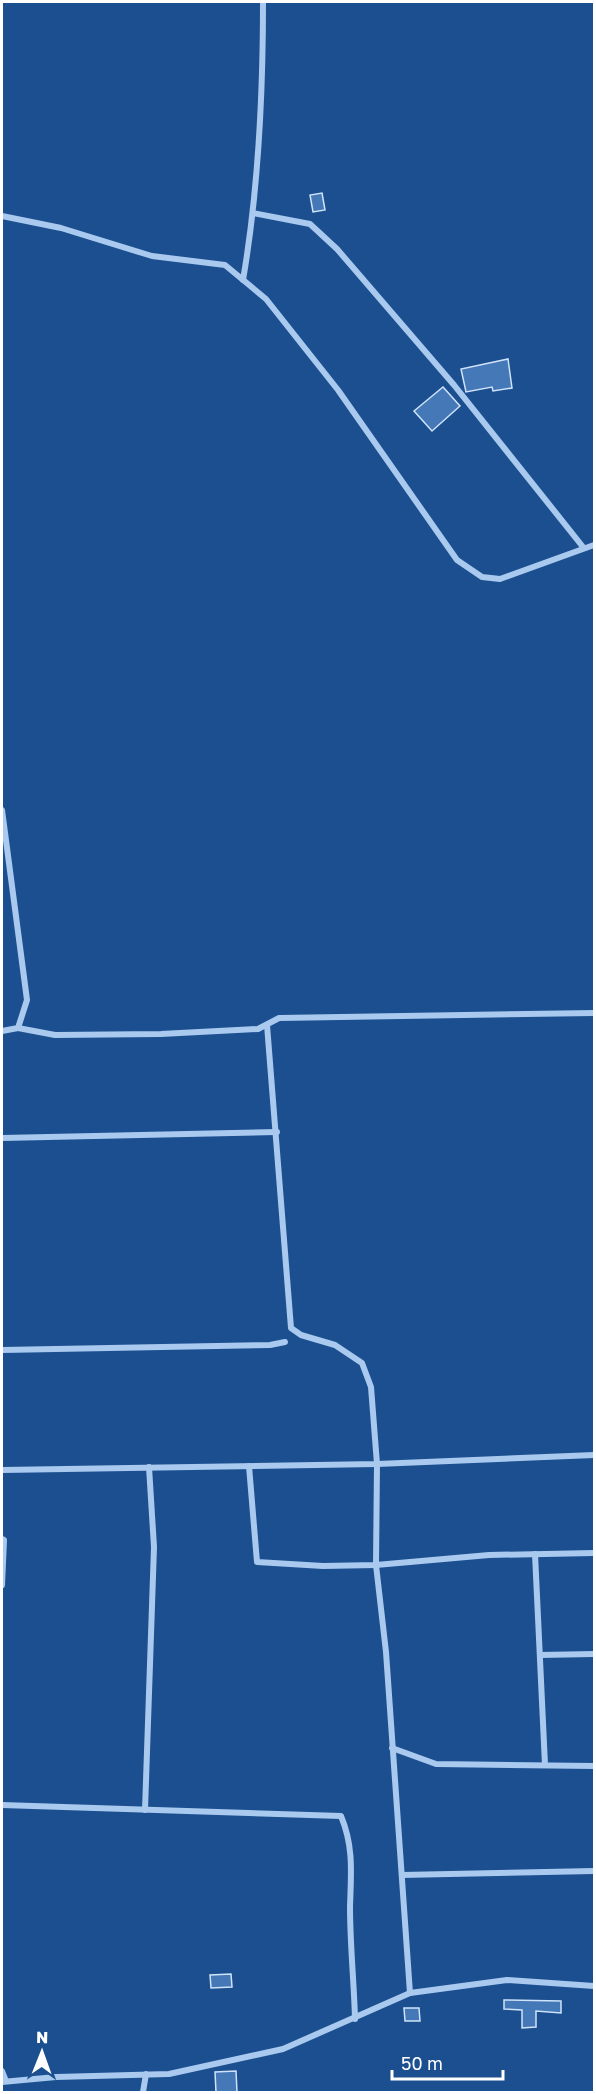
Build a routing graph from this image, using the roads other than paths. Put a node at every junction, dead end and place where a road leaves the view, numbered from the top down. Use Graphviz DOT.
graph roads {
  1 [pos="263,2"];
  2 [pos="253,213"];
  3 [pos="2,216"];
  4 [pos="243,280"];
  5 [pos="594,545"];
  6 [pos="583,547"];
  7 [pos="2,810"];
  8 [pos="594,1014"];
  9 [pos="267,1025"];
  10 [pos="18,1028"];
  11 [pos="2,1031"];
  12 [pos="277,1132"];
  13 [pos="2,1138"];
  14 [pos="285,1342"];
  15 [pos="2,1350"];
  16 [pos="594,1455"];
  17 [pos="377,1464"];
  18 [pos="249,1466"];
  19 [pos="149,1467"];
  20 [pos="2,1470"];
  21 [pos="2,1539"];
  22 [pos="594,1553"];
  23 [pos="535,1554"];
  24 [pos="376,1565"];
  25 [pos="2,1585"];
  26 [pos="594,1654"];
  27 [pos="540,1655"];
  28 [pos="392,1749"];
  29 [pos="545,1765"];
  30 [pos="594,1766"];
  31 [pos="2,1805"];
  32 [pos="145,1810"];
  33 [pos="594,1871"];
  34 [pos="402,1875"];
  35 [pos="594,1986"];
  36 [pos="410,1993"];
  37 [pos="355,2019"];
  38 [pos="2,2071"];
  39 [pos="146,2074"];
  40 [pos="4,2082"];
  41 [pos="143,2092"];
  1 -- 2 [label="street"];
  2 -- 4 [label="street"];
  2 -- 6 [label="street"];
  3 -- 4 [label="street"];
  4 -- 6 [label="street"];
  5 -- 6 [label="street"];
  7 -- 10 [label="street"];
  8 -- 9 [label="street"];
  9 -- 10 [label="street"];
  9 -- 12 [label="street"];
  10 -- 11 [label="street"];
  12 -- 13 [label="street"];
  12 -- 17 [label="street"];
  14 -- 15 [label="street"];
  16 -- 17 [label="street"];
  17 -- 18 [label="street"];
  17 -- 24 [label="street"];
  18 -- 19 [label="street"];
  18 -- 24 [label="street"];
  19 -- 20 [label="street"];
  19 -- 32 [label="street"];
  21 -- 25 [label="street"];
  22 -- 23 [label="street"];
  23 -- 24 [label="street"];
  23 -- 27 [label="street"];
  24 -- 28 [label="street"];
  26 -- 27 [label="street"];
  27 -- 29 [label="street"];
  28 -- 29 [label="street"];
  28 -- 34 [label="street"];
  29 -- 30 [label="street"];
  31 -- 32 [label="street"];
  32 -- 37 [label="street"];
  33 -- 34 [label="street"];
  34 -- 36 [label="street"];
  35 -- 36 [label="street"];
  36 -- 37 [label="street"];
  37 -- 39 [label="street"];
  38 -- 40 [label="street"];
  39 -- 40 [label="street"];
  39 -- 41 [label="street"];
}
